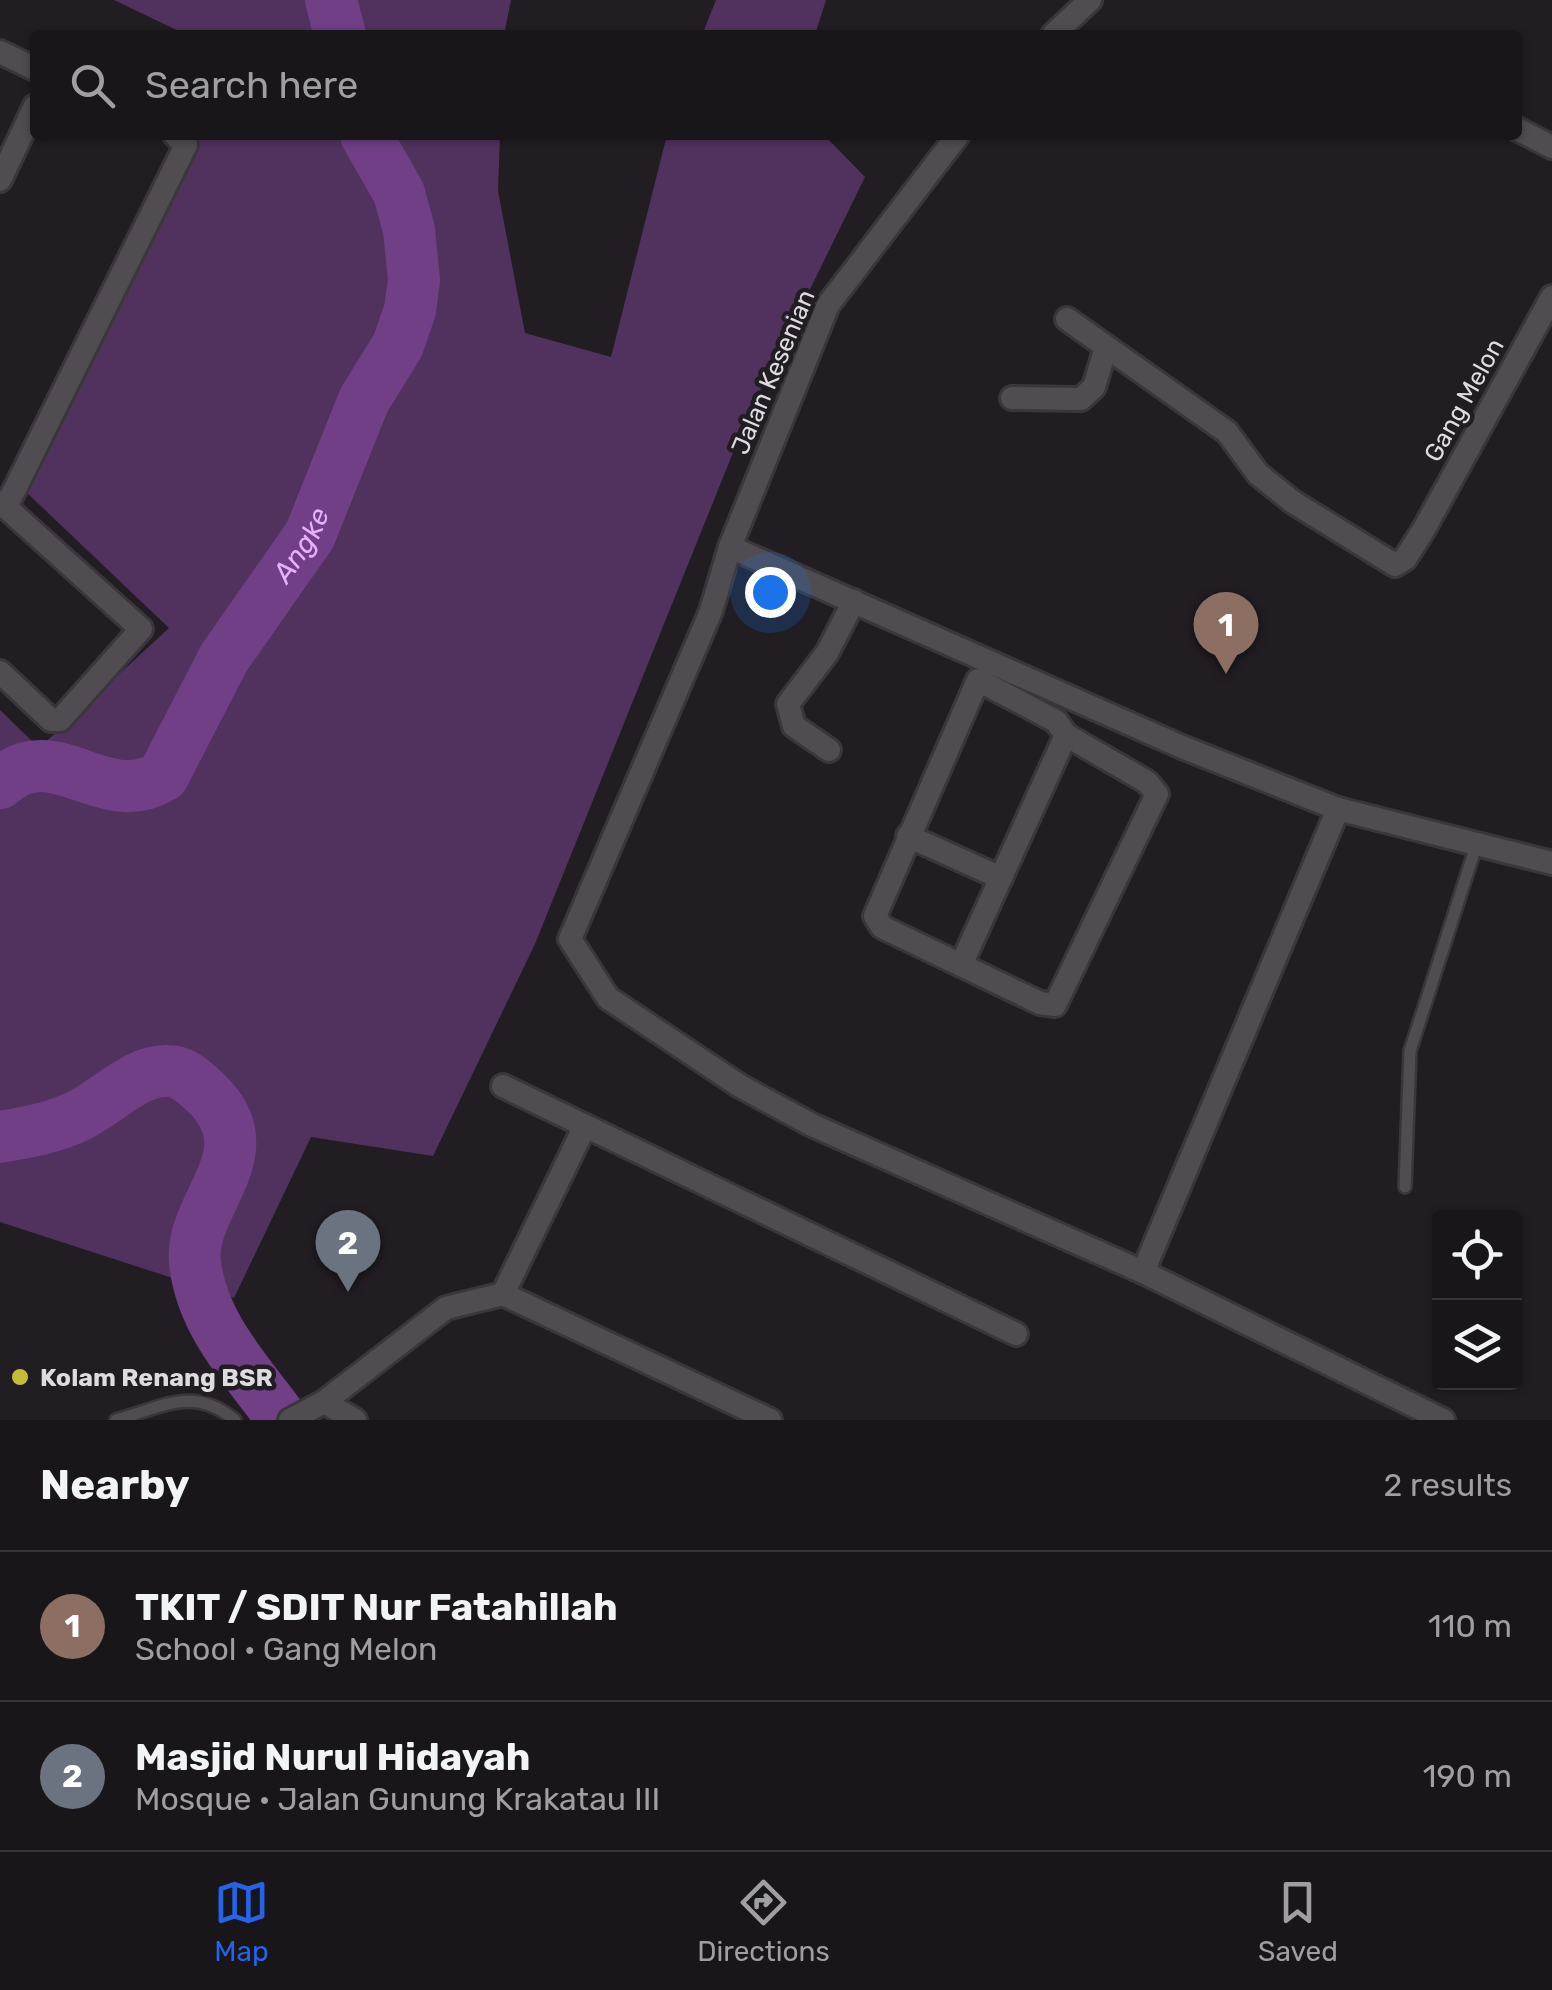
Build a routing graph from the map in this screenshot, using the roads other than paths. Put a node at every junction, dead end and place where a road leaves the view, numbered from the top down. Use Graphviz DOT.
graph roads {
  1 [pos="1090,0"];
  2 [pos="1059,30"];
  3 [pos="0,52"];
  4 [pos="30,67"];
  5 [pos="30,117"];
  6 [pos="1522,132"];
  7 [pos="181,140"];
  8 [pos="954,140"];
  9 [pos="1552,147"];
  10 [pos="0,180"];
  11 [pos="1552,297"];
  12 [pos="1067,320"];
  13 [pos="1106,347"];
  14 [pos="1012,398"];
  15 [pos="0,462"];
  16 [pos="22,474"];
  17 [pos="3,504"];
  18 [pos="730,546"];
  19 [pos="854,601"];
  20 [pos="0,672"];
  21 [pos="1129,724"];
  22 [pos="1066,734"];
  23 [pos="830,750"];
  24 [pos="1111,761"];
  25 [pos="1338,809"];
  26 [pos="908,836"];
  27 [pos="1477,842"];
  28 [pos="1552,863"];
  29 [pos="1001,878"];
  30 [pos="961,965"];
  31 [pos="503,1086"];
  32 [pos="584,1128"];
  33 [pos="1405,1187"];
  34 [pos="1143,1272"];
  35 [pos="502,1294"];
  36 [pos="1016,1334"];
  37 [pos="307,1411"];
  38 [pos="116,1420"];
  39 [pos="235,1420"];
  40 [pos="355,1420"];
  41 [pos="770,1420"];
  42 [pos="1443,1420"];
  1 -- 2 [label="street"];
  3 -- 4 [label="street"];
  5 -- 10 [label="street"];
  6 -- 9 [label="street"];
  7 -- 16 [label="street"];
  8 -- 18 [label="street, Jalan Kesenian"];
  11 -- 13 [label="street, Gang Melon"];
  12 -- 13 [label="street"];
  13 -- 14 [label="street"];
  15 -- 16 [label="street"];
  16 -- 17 [label="street"];
  17 -- 20 [label="street"];
  18 -- 19 [label="street"];
  18 -- 34 [label="street, Jalan Kesenian"];
  19 -- 21 [label="street"];
  19 -- 23 [label="street"];
  21 -- 24 [label="street"];
  21 -- 25 [label="street"];
  22 -- 24 [label="street"];
  22 -- 26 [label="street"];
  22 -- 29 [label="street"];
  24 -- 30 [label="street"];
  25 -- 27 [label="street"];
  25 -- 34 [label="street"];
  26 -- 29 [label="street"];
  26 -- 30 [label="street"];
  27 -- 28 [label="street"];
  27 -- 33 [label="lane"];
  29 -- 30 [label="street"];
  31 -- 32 [label="street"];
  32 -- 35 [label="street"];
  32 -- 36 [label="street"];
  34 -- 42 [label="street"];
  35 -- 37 [label="street"];
  35 -- 41 [label="street"];
  37 -- 40 [label="street"];
  38 -- 39 [label="lane"];
}
